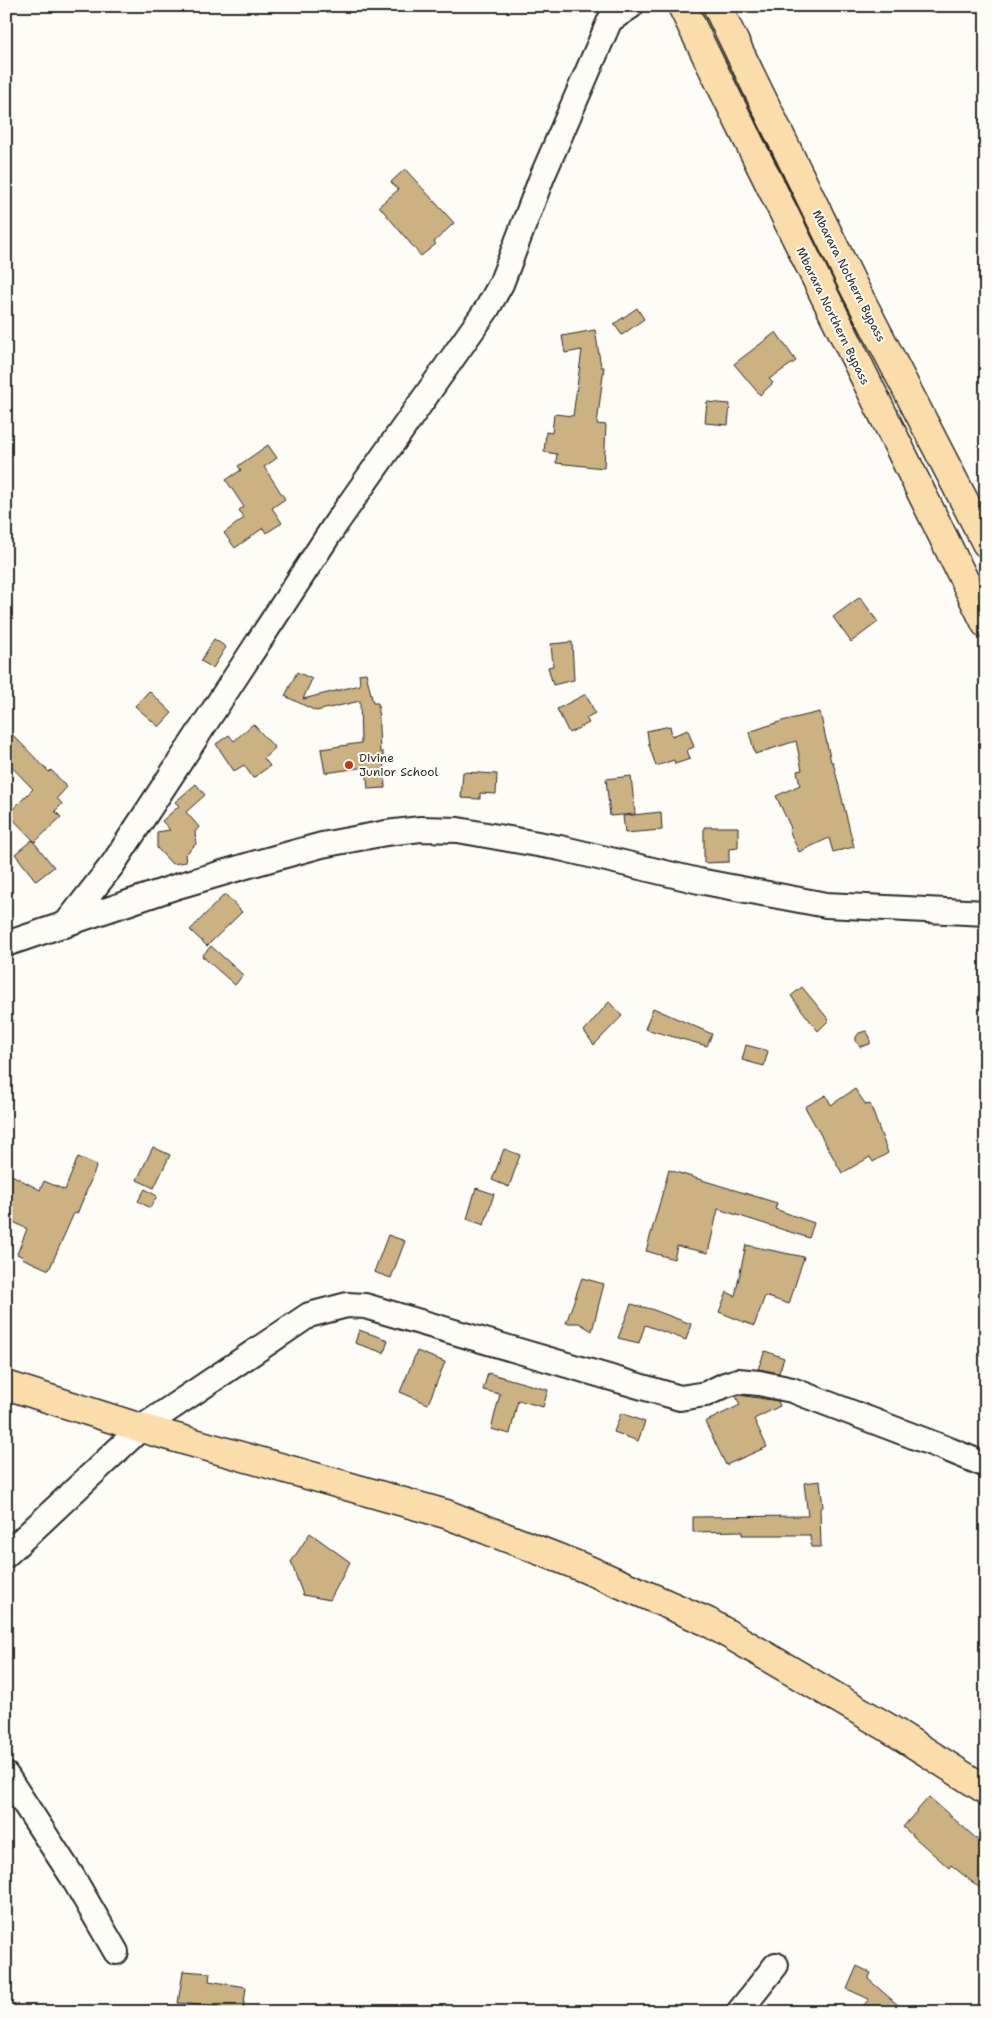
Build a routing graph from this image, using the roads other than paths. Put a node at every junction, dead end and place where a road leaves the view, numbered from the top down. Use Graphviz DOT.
graph roads {
  1 [pos="631,6"];
  2 [pos="682,6"];
  3 [pos="716,6"];
  4 [pos="986,543"];
  5 [pos="986,624"];
  6 [pos="986,913"];
  7 [pos="65,925"];
  8 [pos="6,944"];
  9 [pos="6,1385"];
  10 [pos="141,1428"];
  11 [pos="986,1465"];
  12 [pos="6,1554"];
  13 [pos="6,1775"];
  14 [pos="986,1790"];
  15 [pos="116,1952"];
  16 [pos="776,1965"];
  17 [pos="739,2012"];
  1 -- 7 [label="street"];
  2 -- 5 [label="main road, Mbarara Northern Bypass"];
  3 -- 4 [label="main road, Mbarara Nothern Bypass"];
  6 -- 7 [label="street"];
  7 -- 8 [label="street"];
  9 -- 10 [label="main road"];
  10 -- 11 [label="street"];
  10 -- 12 [label="street"];
  10 -- 14 [label="main road"];
  13 -- 15 [label="street"];
  16 -- 17 [label="street"];
}
